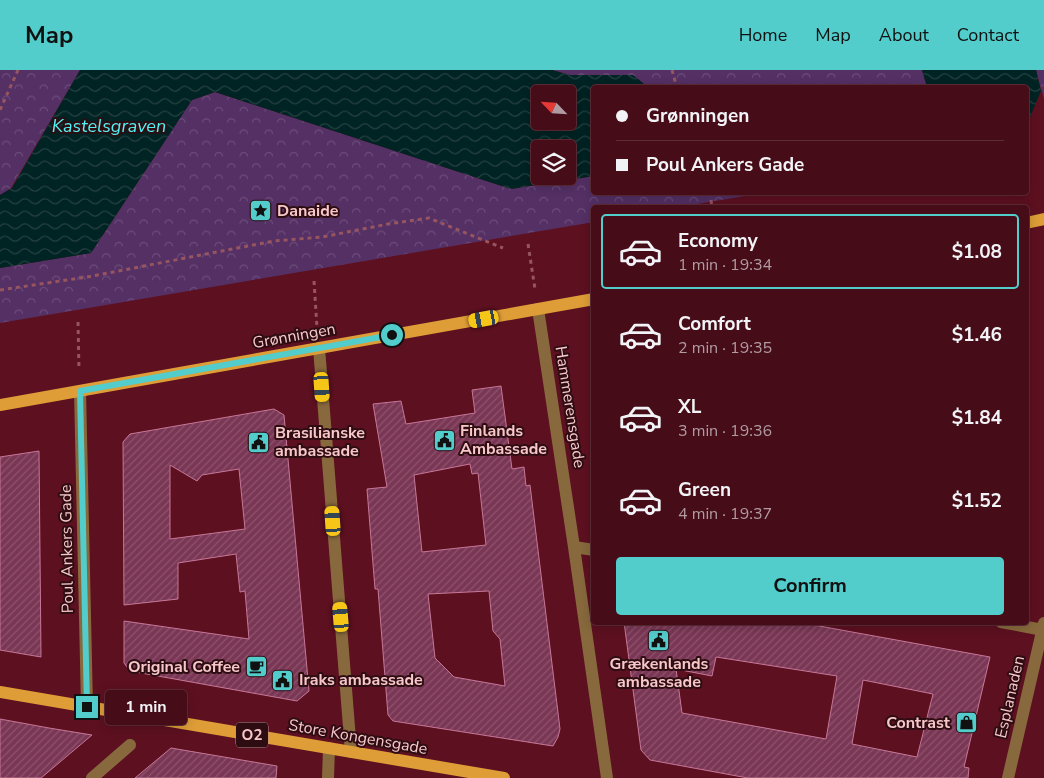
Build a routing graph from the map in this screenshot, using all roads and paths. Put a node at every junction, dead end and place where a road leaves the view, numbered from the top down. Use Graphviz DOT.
graph roads {
  1 [pos="18,70"];
  2 [pos="672,70"];
  3 [pos="677,85"];
  4 [pos="0,110"];
  5 [pos="1044,219"];
  6 [pos="1029,222"];
  7 [pos="528,244"];
  8 [pos="503,248"];
  9 [pos="314,281"];
  10 [pos="0,290"];
  11 [pos="591,300"];
  12 [pos="538,309"];
  13 [pos="78,322"];
  14 [pos="319,348"];
  15 [pos="80,391"];
  16 [pos="0,405"];
  17 [pos="574,547"];
  18 [pos="591,550"];
  19 [pos="1026,625"];
  20 [pos="1043,627"];
  21 [pos="0,692"];
  22 [pos="87,707"];
  23 [pos="130,746"];
  24 [pos="329,748"];
  25 [pos="351,752"];
  26 [pos="92,778"];
  27 [pos="328,778"];
  28 [pos="504,778"];
  29 [pos="607,778"];
  30 [pos="1008,778"];
  1 -- 4 [label="path"];
  2 -- 3 [label="path"];
  5 -- 6 [label="main road"];
  7 -- 12 [label="path"];
  8 -- 10 [label="path"];
  9 -- 14 [label="path"];
  11 -- 12 [label="main road, Grønningen"];
  12 -- 14 [label="main road, Grønningen"];
  12 -- 17 [label="street, Hammerensgade"];
  13 -- 15 [label="path"];
  14 -- 15 [label="main road, Grønningen"];
  14 -- 25 [label="street"];
  15 -- 16 [label="main road, Grønningen"];
  15 -- 22 [label="street, Poul Ankers Gade"];
  17 -- 18 [label="street"];
  17 -- 29 [label="street, Hammerensgade"];
  19 -- 20 [label="street"];
  20 -- 30 [label="street, Esplanaden"];
  21 -- 22 [label="main road, Store Kongensgade / O2"];
  22 -- 24 [label="main road, Store Kongensgade / O2"];
  23 -- 26 [label="street"];
  24 -- 25 [label="main road, Store Kongensgade / O2"];
  24 -- 27 [label="street"];
  25 -- 28 [label="main road, Store Kongensgade / O2"];
}
